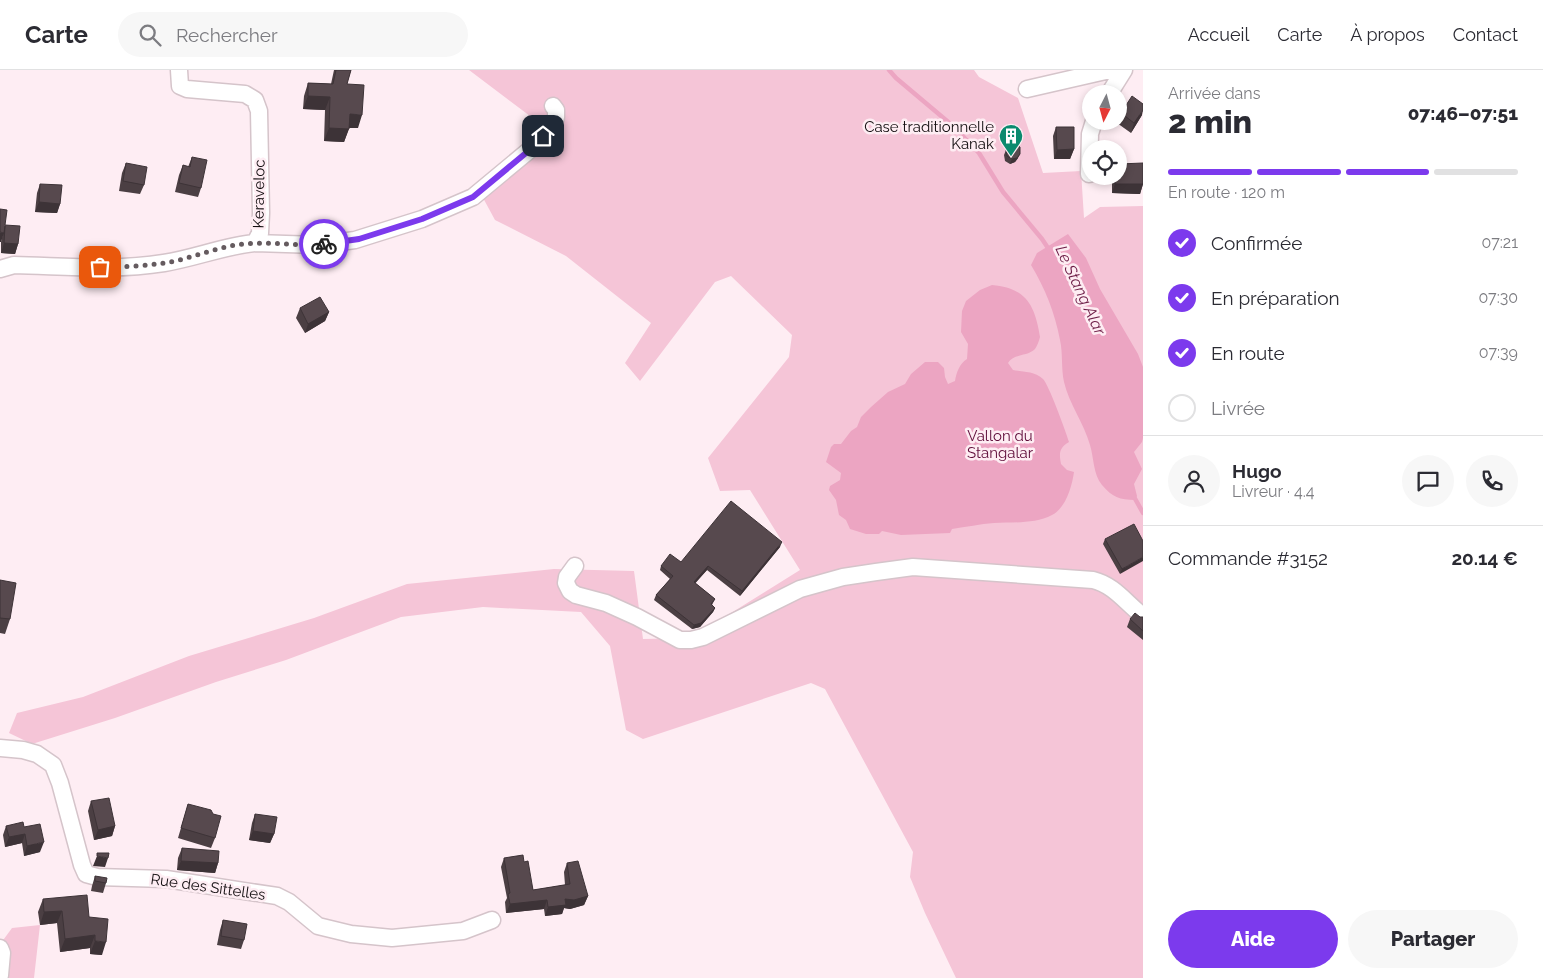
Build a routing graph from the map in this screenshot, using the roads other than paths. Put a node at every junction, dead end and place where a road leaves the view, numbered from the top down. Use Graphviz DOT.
graph roads {
  1 [pos="179,70"];
  2 [pos="1110,70"];
  3 [pos="1124,70"];
  4 [pos="1114,85"];
  5 [pos="1027,90"];
  6 [pos="553,106"];
  7 [pos="255,243"];
  8 [pos="0,269"];
  9 [pos="575,566"];
  10 [pos="1143,616"];
  11 [pos="0,748"];
  12 [pos="492,920"];
  13 [pos="0,948"];
  14 [pos="0,975"];
  1 -- 7 [label="street, Keraveloc"];
  2 -- 5 [label="street"];
  3 -- 4 [label="street"];
  6 -- 7 [label="street"];
  7 -- 8 [label="street, Keraveloc"];
  9 -- 10 [label="street"];
  11 -- 12 [label="street, Rue des Sittelles"];
  13 -- 14 [label="street"];
}
